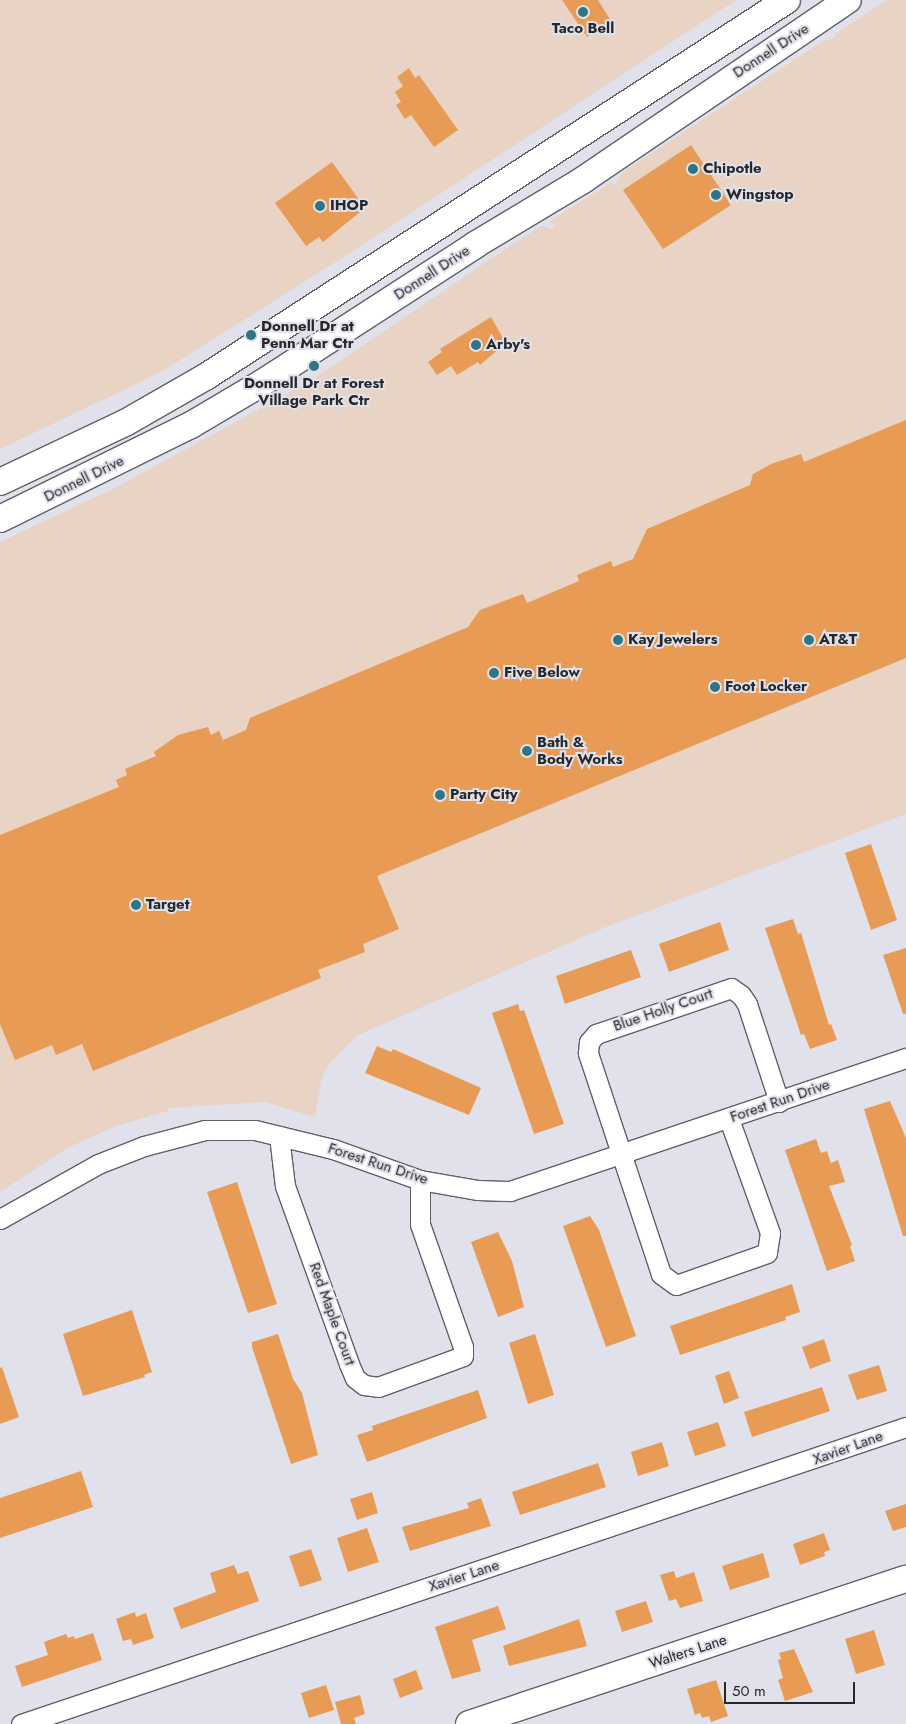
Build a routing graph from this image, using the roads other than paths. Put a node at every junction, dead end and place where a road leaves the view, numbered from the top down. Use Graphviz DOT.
graph roads {
  1 [pos="786,0"];
  2 [pos="848,0"];
  3 [pos="0,482"];
  4 [pos="0,519"];
  5 [pos="906,1058"];
  6 [pos="779,1102"];
  7 [pos="730,1119"];
  8 [pos="279,1136"];
  9 [pos="622,1153"];
  10 [pos="420,1180"];
  11 [pos="0,1219"];
  12 [pos="906,1427"];
  13 [pos="906,1579"];
  14 [pos="21,1724"];
  15 [pos="469,1724"];
  1 -- 3 [label="street"];
  2 -- 4 [label="street, Donnell Drive"];
  5 -- 6 [label="street, Forest Run Drive"];
  6 -- 7 [label="street, Forest Run Drive"];
  6 -- 9 [label="street, Blue Holly Court"];
  7 -- 9 [label="street, Forest Run Drive"];
  7 -- 9 [label="street, Blue Holly Court"];
  8 -- 10 [label="street, Forest Run Drive"];
  8 -- 10 [label="street, Red Maple Court"];
  8 -- 11 [label="street, Forest Run Drive"];
  9 -- 10 [label="street, Forest Run Drive"];
  12 -- 14 [label="street, Xavier Lane"];
  13 -- 15 [label="street, Walters Lane"];
}
